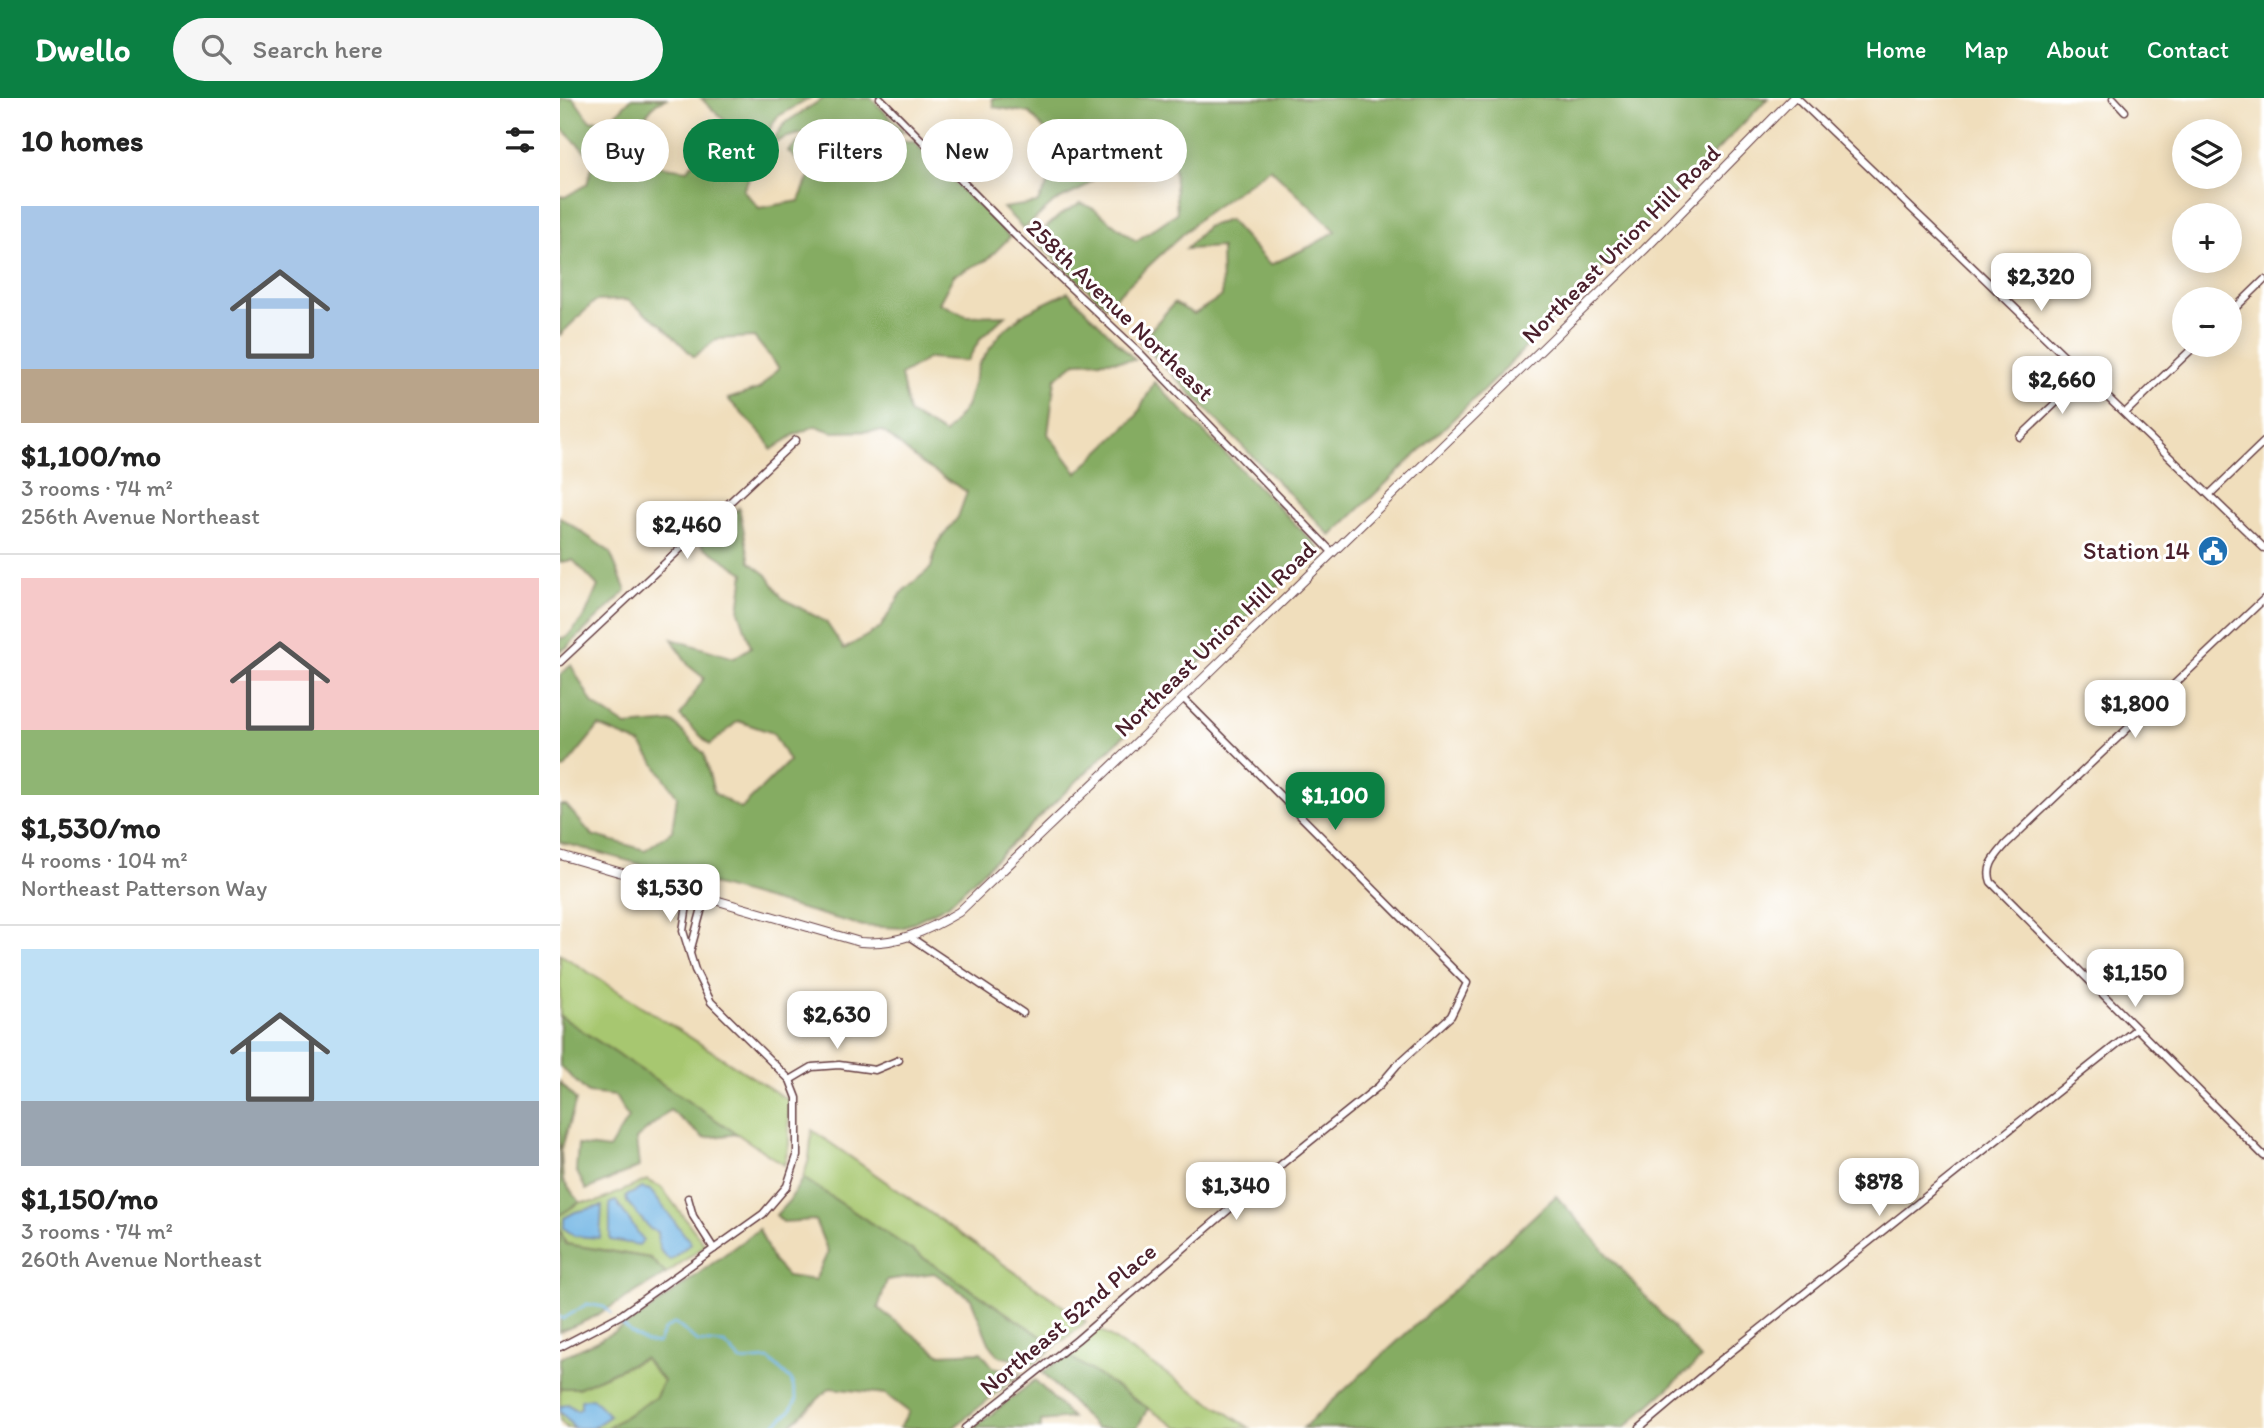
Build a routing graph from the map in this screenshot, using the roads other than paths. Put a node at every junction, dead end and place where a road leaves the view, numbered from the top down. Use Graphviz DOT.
graph roads {
  1 [pos="880,98"];
  2 [pos="1795,98"];
  3 [pos="2113,98"];
  4 [pos="2125,111"];
  5 [pos="2264,280"];
  6 [pos="2242,301"];
  7 [pos="2183,357"];
  8 [pos="2086,374"];
  9 [pos="2125,413"];
  10 [pos="2020,438"];
  11 [pos="796,440"];
  12 [pos="2264,442"];
  13 [pos="2210,494"];
  14 [pos="2264,548"];
  15 [pos="1332,552"];
  16 [pos="2264,598"];
  17 [pos="560,662"];
  18 [pos="1183,698"];
  19 [pos="560,855"];
  20 [pos="688,892"];
  21 [pos="705,897"];
  22 [pos="909,937"];
  23 [pos="690,954"];
  24 [pos="1023,1013"];
  25 [pos="2136,1029"];
  26 [pos="899,1060"];
  27 [pos="790,1080"];
  28 [pos="2264,1156"];
  29 [pos="688,1198"];
  30 [pos="714,1249"];
  31 [pos="560,1347"];
  32 [pos="966,1428"];
  33 [pos="1640,1428"];
  1 -- 15 [label="street, 258th Avenue Northeast"];
  2 -- 8 [label="street"];
  2 -- 15 [label="street, Northeast Union Hill Road"];
  3 -- 4 [label="street"];
  5 -- 6 [label="street"];
  7 -- 9 [label="street"];
  8 -- 9 [label="street"];
  8 -- 10 [label="street"];
  9 -- 13 [label="street"];
  11 -- 17 [label="street"];
  12 -- 13 [label="street"];
  13 -- 14 [label="street"];
  15 -- 18 [label="street, Northeast Union Hill Road"];
  16 -- 25 [label="street"];
  18 -- 22 [label="street, Northeast Union Hill Road"];
  18 -- 32 [label="street, Northeast 52nd Place"];
  19 -- 20 [label="street, Northeast Union Hill Road"];
  20 -- 21 [label="street, Northeast Union Hill Road"];
  20 -- 23 [label="street"];
  21 -- 22 [label="street, Northeast Union Hill Road"];
  21 -- 23 [label="street"];
  22 -- 24 [label="street"];
  23 -- 27 [label="street"];
  25 -- 28 [label="street"];
  25 -- 33 [label="street"];
  26 -- 27 [label="street"];
  27 -- 30 [label="street"];
  29 -- 30 [label="street"];
  30 -- 31 [label="street"];
}
